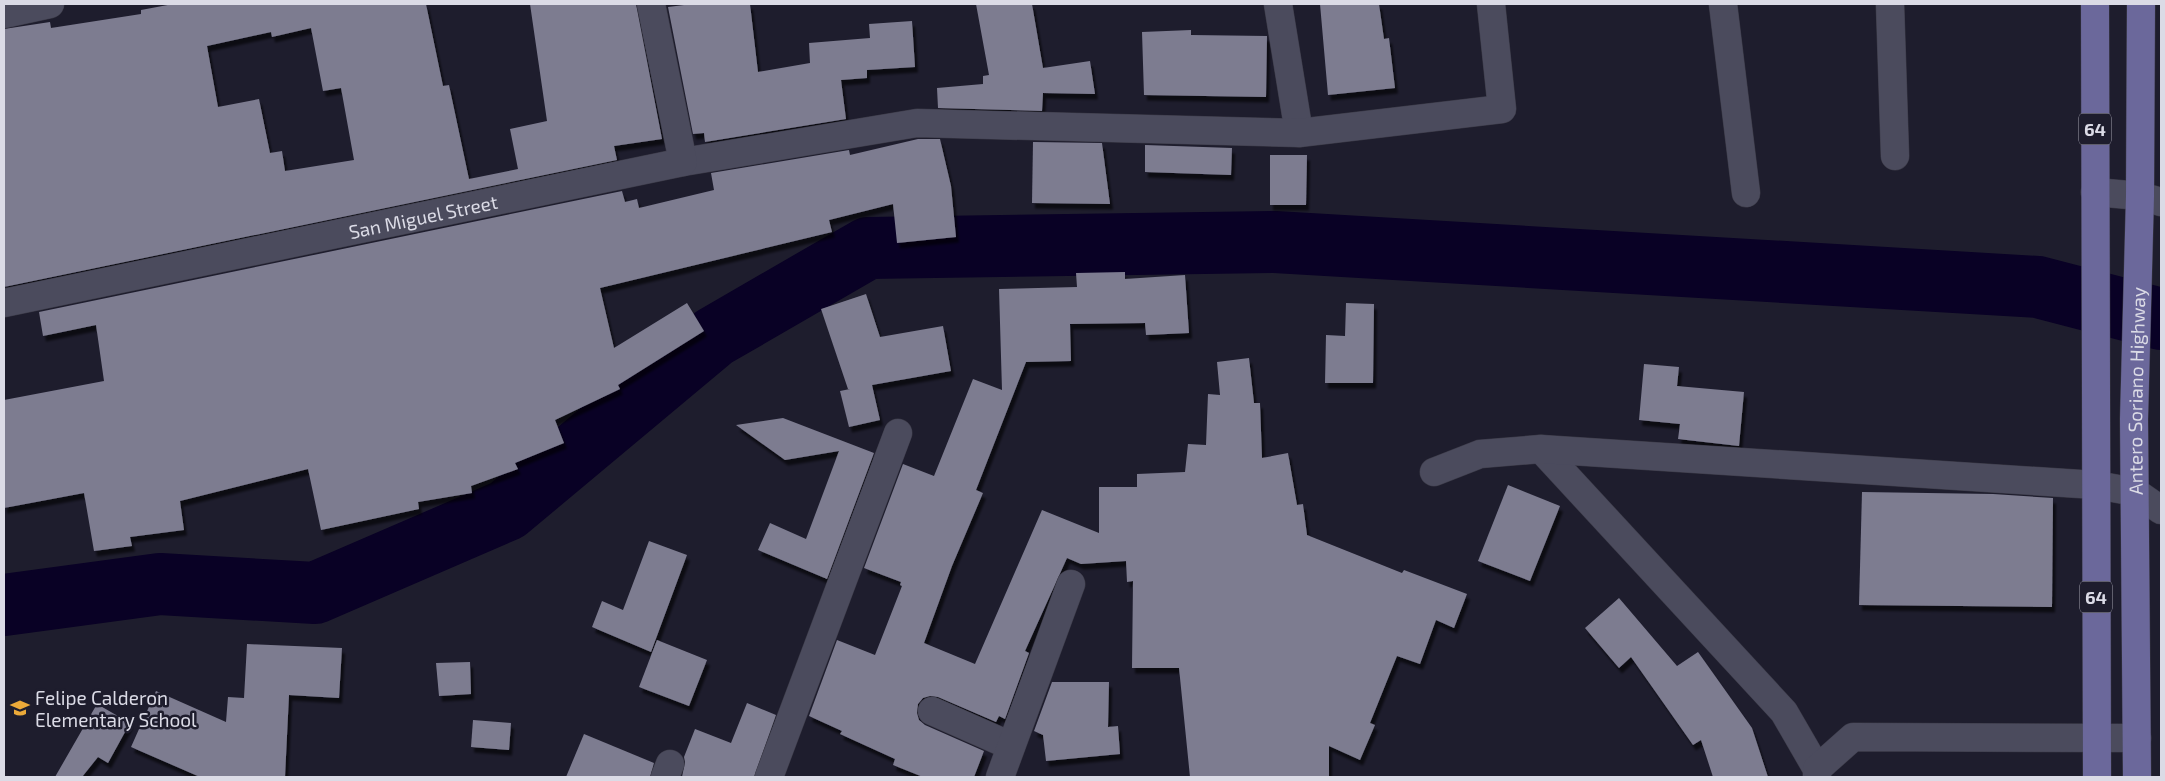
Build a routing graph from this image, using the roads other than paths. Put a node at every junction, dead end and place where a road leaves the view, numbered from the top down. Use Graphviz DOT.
graph roads {
  1 [pos="50,4"];
  2 [pos="651,4"];
  3 [pos="1278,4"];
  4 [pos="1490,4"];
  5 [pos="1724,4"];
  6 [pos="1890,4"];
  7 [pos="2095,4"];
  8 [pos="2141,4"];
  9 [pos="4,14"];
  10 [pos="1299,133"];
  11 [pos="1896,156"];
  12 [pos="683,162"];
  13 [pos="2095,192"];
  14 [pos="1746,193"];
  15 [pos="2151,199"];
  16 [pos="4,303"];
  17 [pos="898,434"];
  18 [pos="1541,449"];
  19 [pos="1434,472"];
  20 [pos="2096,486"];
  21 [pos="2135,492"];
  22 [pos="2161,510"];
  23 [pos="1071,584"];
  24 [pos="932,711"];
  25 [pos="2097,736"];
  26 [pos="2137,738"];
  27 [pos="1011,746"];
  28 [pos="1817,773"];
  29 [pos="769,777"];
  30 [pos="1000,777"];
  31 [pos="2097,777"];
  32 [pos="2137,777"];
  1 -- 9 [label="street"];
  2 -- 12 [label="street"];
  3 -- 10 [label="street"];
  4 -- 10 [label="street, San Miguel Street"];
  5 -- 14 [label="street"];
  6 -- 11 [label="street"];
  7 -- 13 [label="main road, Antero Soriano Highway / 64"];
  8 -- 15 [label="main road, Antero Soriano Highway / 64"];
  10 -- 12 [label="street, San Miguel Street"];
  12 -- 16 [label="street, San Miguel Street"];
  13 -- 15 [label="street"];
  13 -- 20 [label="main road, Antero Soriano Highway / 64"];
  15 -- 21 [label="main road, Antero Soriano Highway / 64"];
  17 -- 29 [label="street"];
  18 -- 19 [label="street"];
  18 -- 20 [label="street"];
  18 -- 28 [label="street"];
  20 -- 21 [label="street"];
  20 -- 25 [label="main road, Antero Soriano Highway / 64"];
  21 -- 22 [label="street"];
  21 -- 26 [label="main road, Antero Soriano Highway / 64"];
  23 -- 27 [label="street"];
  24 -- 27 [label="street"];
  25 -- 26 [label="street"];
  25 -- 28 [label="street"];
  25 -- 31 [label="main road, Antero Soriano Highway / 64"];
  26 -- 32 [label="main road, Antero Soriano Highway / 64"];
  27 -- 30 [label="street"];
}
